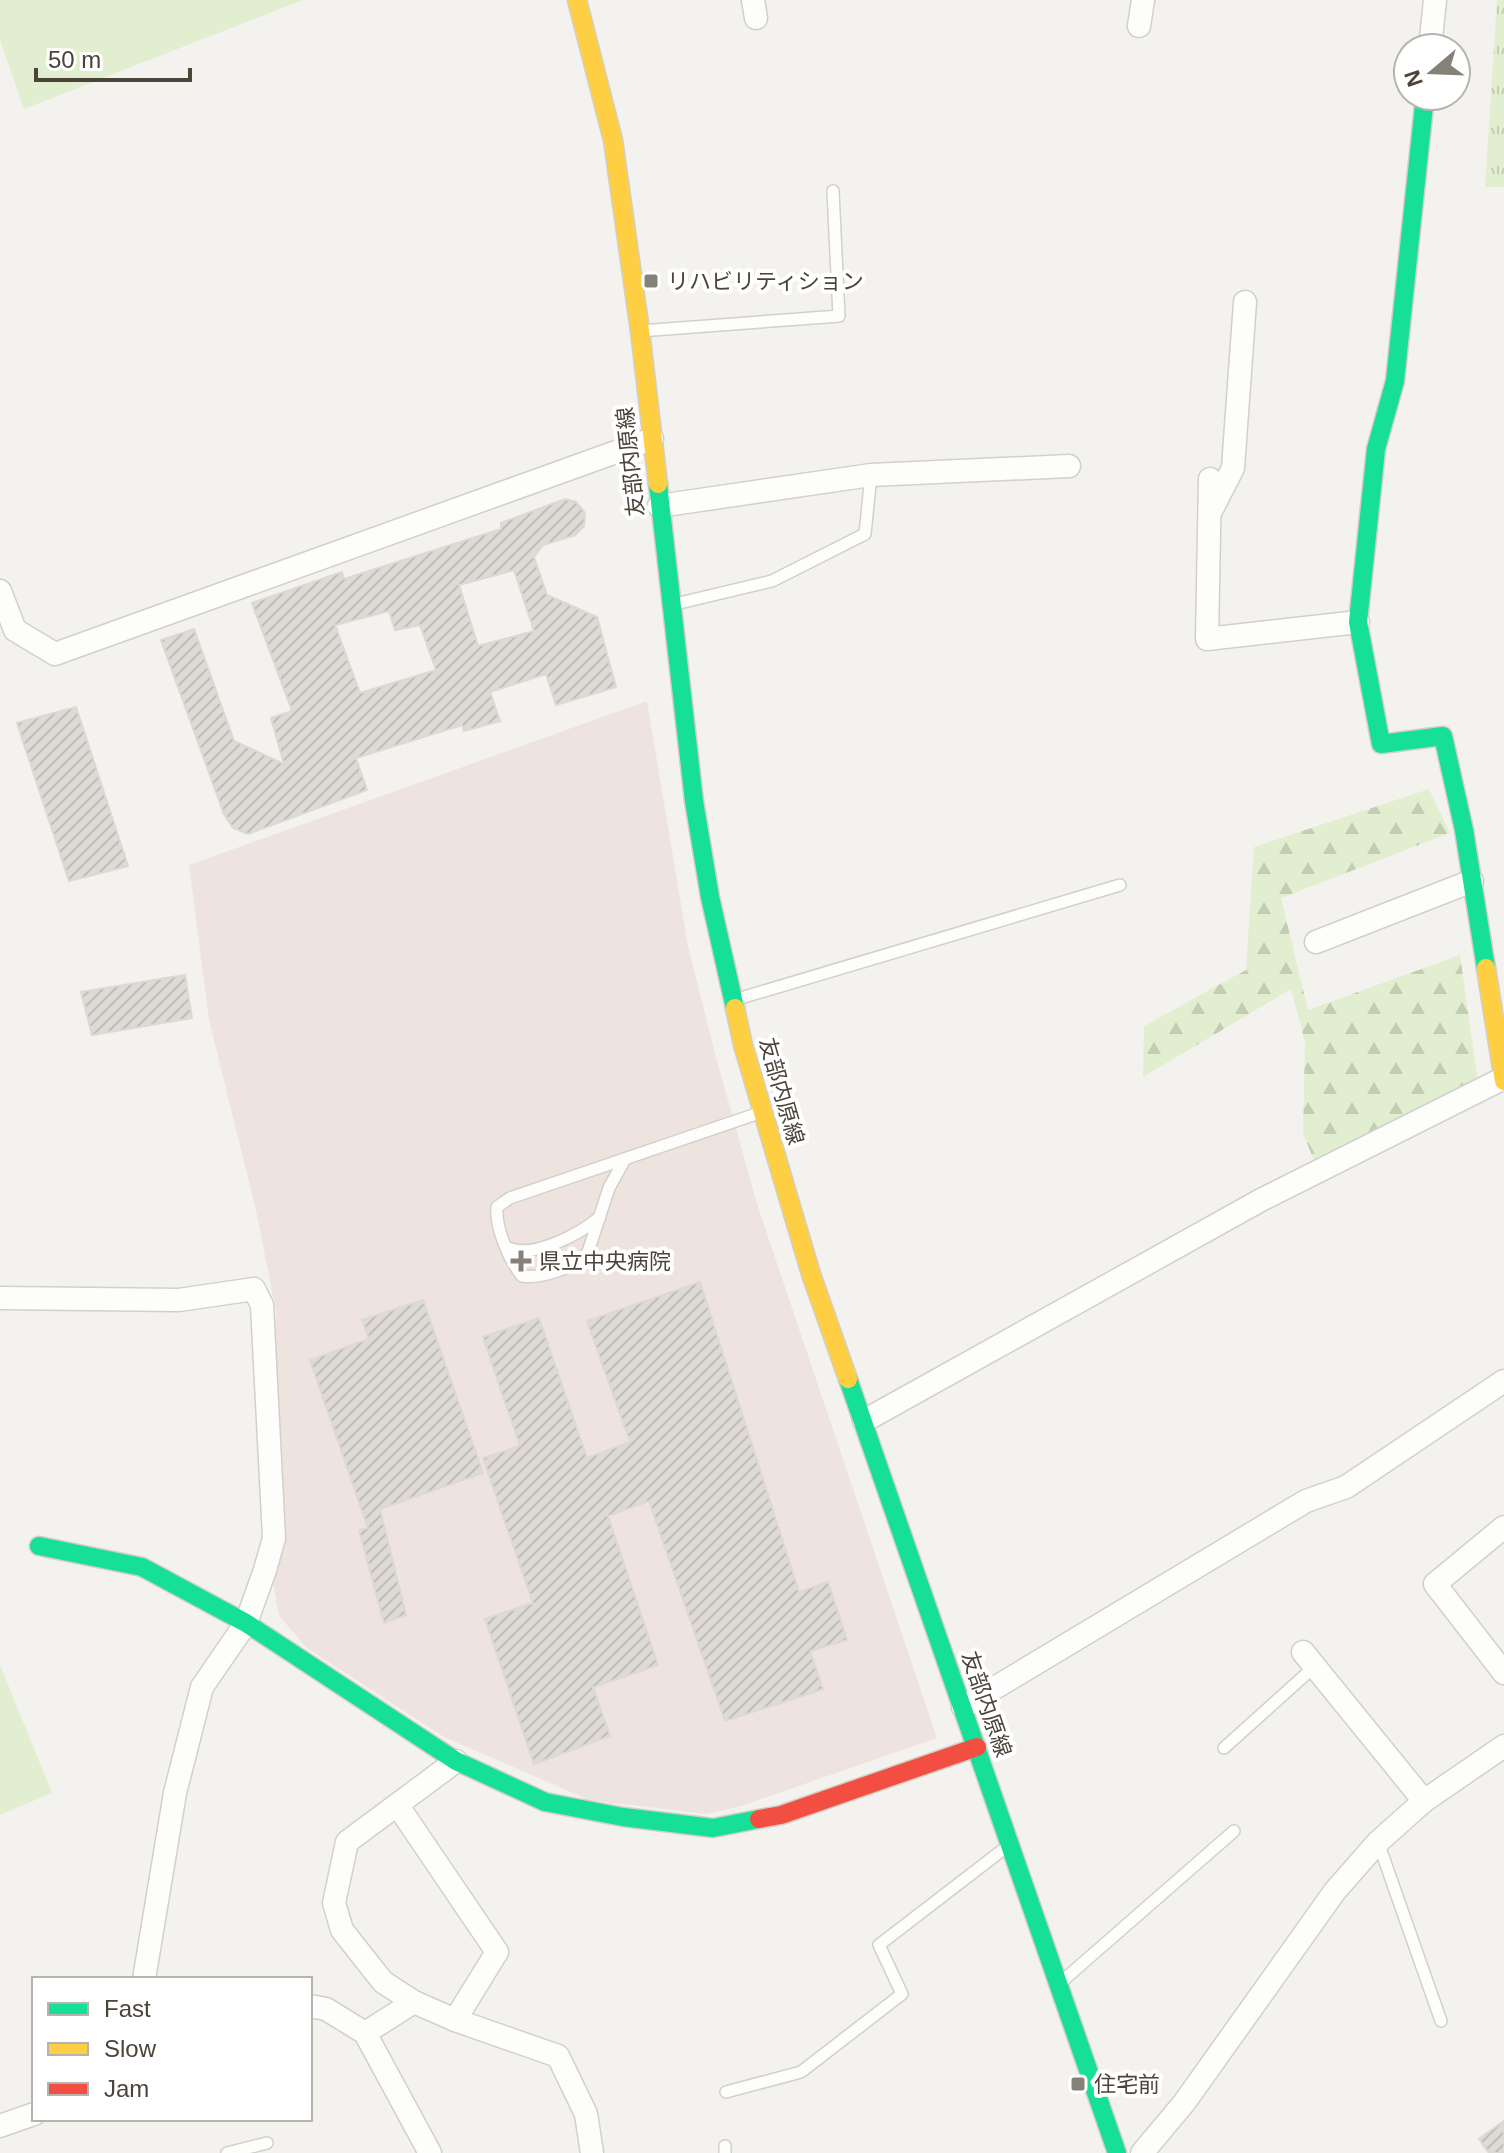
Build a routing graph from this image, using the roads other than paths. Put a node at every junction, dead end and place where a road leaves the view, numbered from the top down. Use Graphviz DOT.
graph roads {
  1 [pos="577,0"];
  2 [pos="1143,0"];
  3 [pos="1435,0"];
  4 [pos="1139,26"];
  5 [pos="1432,32"];
  6 [pos="1423,112"];
  7 [pos="833,191"];
  8 [pos="1245,302"];
  9 [pos="640,331"];
  10 [pos="652,439"];
  11 [pos="1069,466"];
  12 [pos="871,475"];
  13 [pos="1210,479"];
  14 [pos="659,506"];
  15 [pos="1210,513"];
  16 [pos="0,591"];
  17 [pos="671,605"];
  18 [pos="1358,622"];
  19 [pos="1472,881"];
  20 [pos="1120,885"];
  21 [pos="1316,942"];
  22 [pos="733,1001"];
  23 [pos="1504,1079"];
  24 [pos="762,1112"];
  25 [pos="625,1159"];
  26 [pos="600,1216"];
  27 [pos="508,1248"];
  28 [pos="0,1298"];
  29 [pos="1504,1381"];
  30 [pos="864,1421"];
  31 [pos="1504,1527"];
  32 [pos="39,1546"];
  33 [pos="246,1623"];
  34 [pos="1308,1660"];
  35 [pos="1504,1673"];
  36 [pos="963,1707"];
  37 [pos="1504,1746"];
  38 [pos="977,1747"];
  39 [pos="1224,1748"];
  40 [pos="456,1761"];
  41 [pos="1424,1801"];
  42 [pos="398,1806"];
  43 [pos="1234,1831"];
  44 [pos="1378,1842"];
  45 [pos="1009,1844"];
  46 [pos="144,1977"];
  47 [pos="1057,1986"];
  48 [pos="414,2002"];
  49 [pos="312,2006"];
  50 [pos="455,2020"];
  51 [pos="1441,2021"];
  52 [pos="365,2033"];
  53 [pos="726,2092"];
  54 [pos="32,2115"];
  55 [pos="0,2126"];
  56 [pos="267,2143"];
  57 [pos="227,2153"];
  58 [pos="430,2153"];
  59 [pos="592,2153"];
  60 [pos="1117,2153"];
  61 [pos="1142,2153"];
  1 -- 9 [label="main road, 友部内原線"];
  2 -- 4 [label="street"];
  3 -- 5 [label="street"];
  6 -- 18 [label="main road"];
  7 -- 9 [label="lane"];
  8 -- 15 [label="street"];
  9 -- 10 [label="main road, 友部内原線"];
  10 -- 14 [label="main road, 友部内原線"];
  10 -- 16 [label="street"];
  11 -- 12 [label="street"];
  12 -- 14 [label="street"];
  12 -- 17 [label="lane"];
  13 -- 15 [label="street"];
  14 -- 17 [label="main road, 友部内原線"];
  15 -- 18 [label="street"];
  17 -- 22 [label="main road, 友部内原線"];
  18 -- 19 [label="main road"];
  19 -- 21 [label="street"];
  19 -- 23 [label="main road"];
  20 -- 22 [label="lane"];
  22 -- 24 [label="main road, 友部内原線"];
  23 -- 30 [label="street"];
  24 -- 25 [label="lane"];
  24 -- 30 [label="main road, 友部内原線"];
  25 -- 26 [label="lane"];
  25 -- 27 [label="lane"];
  26 -- 27 [label="lane"];
  26 -- 27 [label="lane"];
  28 -- 33 [label="street"];
  29 -- 36 [label="street"];
  30 -- 36 [label="main road, 友部内原線"];
  31 -- 35 [label="street"];
  32 -- 33 [label="main road"];
  33 -- 40 [label="main road"];
  33 -- 46 [label="street"];
  34 -- 39 [label="lane"];
  34 -- 41 [label="street"];
  36 -- 38 [label="main road, 友部内原線"];
  37 -- 41 [label="street"];
  38 -- 40 [label="main road"];
  38 -- 45 [label="main road, 友部内原線"];
  40 -- 42 [label="street"];
  41 -- 44 [label="street"];
  42 -- 48 [label="street"];
  42 -- 50 [label="street"];
  43 -- 47 [label="lane"];
  44 -- 51 [label="lane"];
  44 -- 61 [label="street"];
  45 -- 47 [label="main road, 友部内原線"];
  45 -- 53 [label="lane"];
  47 -- 60 [label="main road, 友部内原線"];
  48 -- 50 [label="street"];
  48 -- 52 [label="street"];
  49 -- 52 [label="street"];
  50 -- 59 [label="street"];
  52 -- 58 [label="street"];
  54 -- 55 [label="street"];
  56 -- 57 [label="lane"];
}
